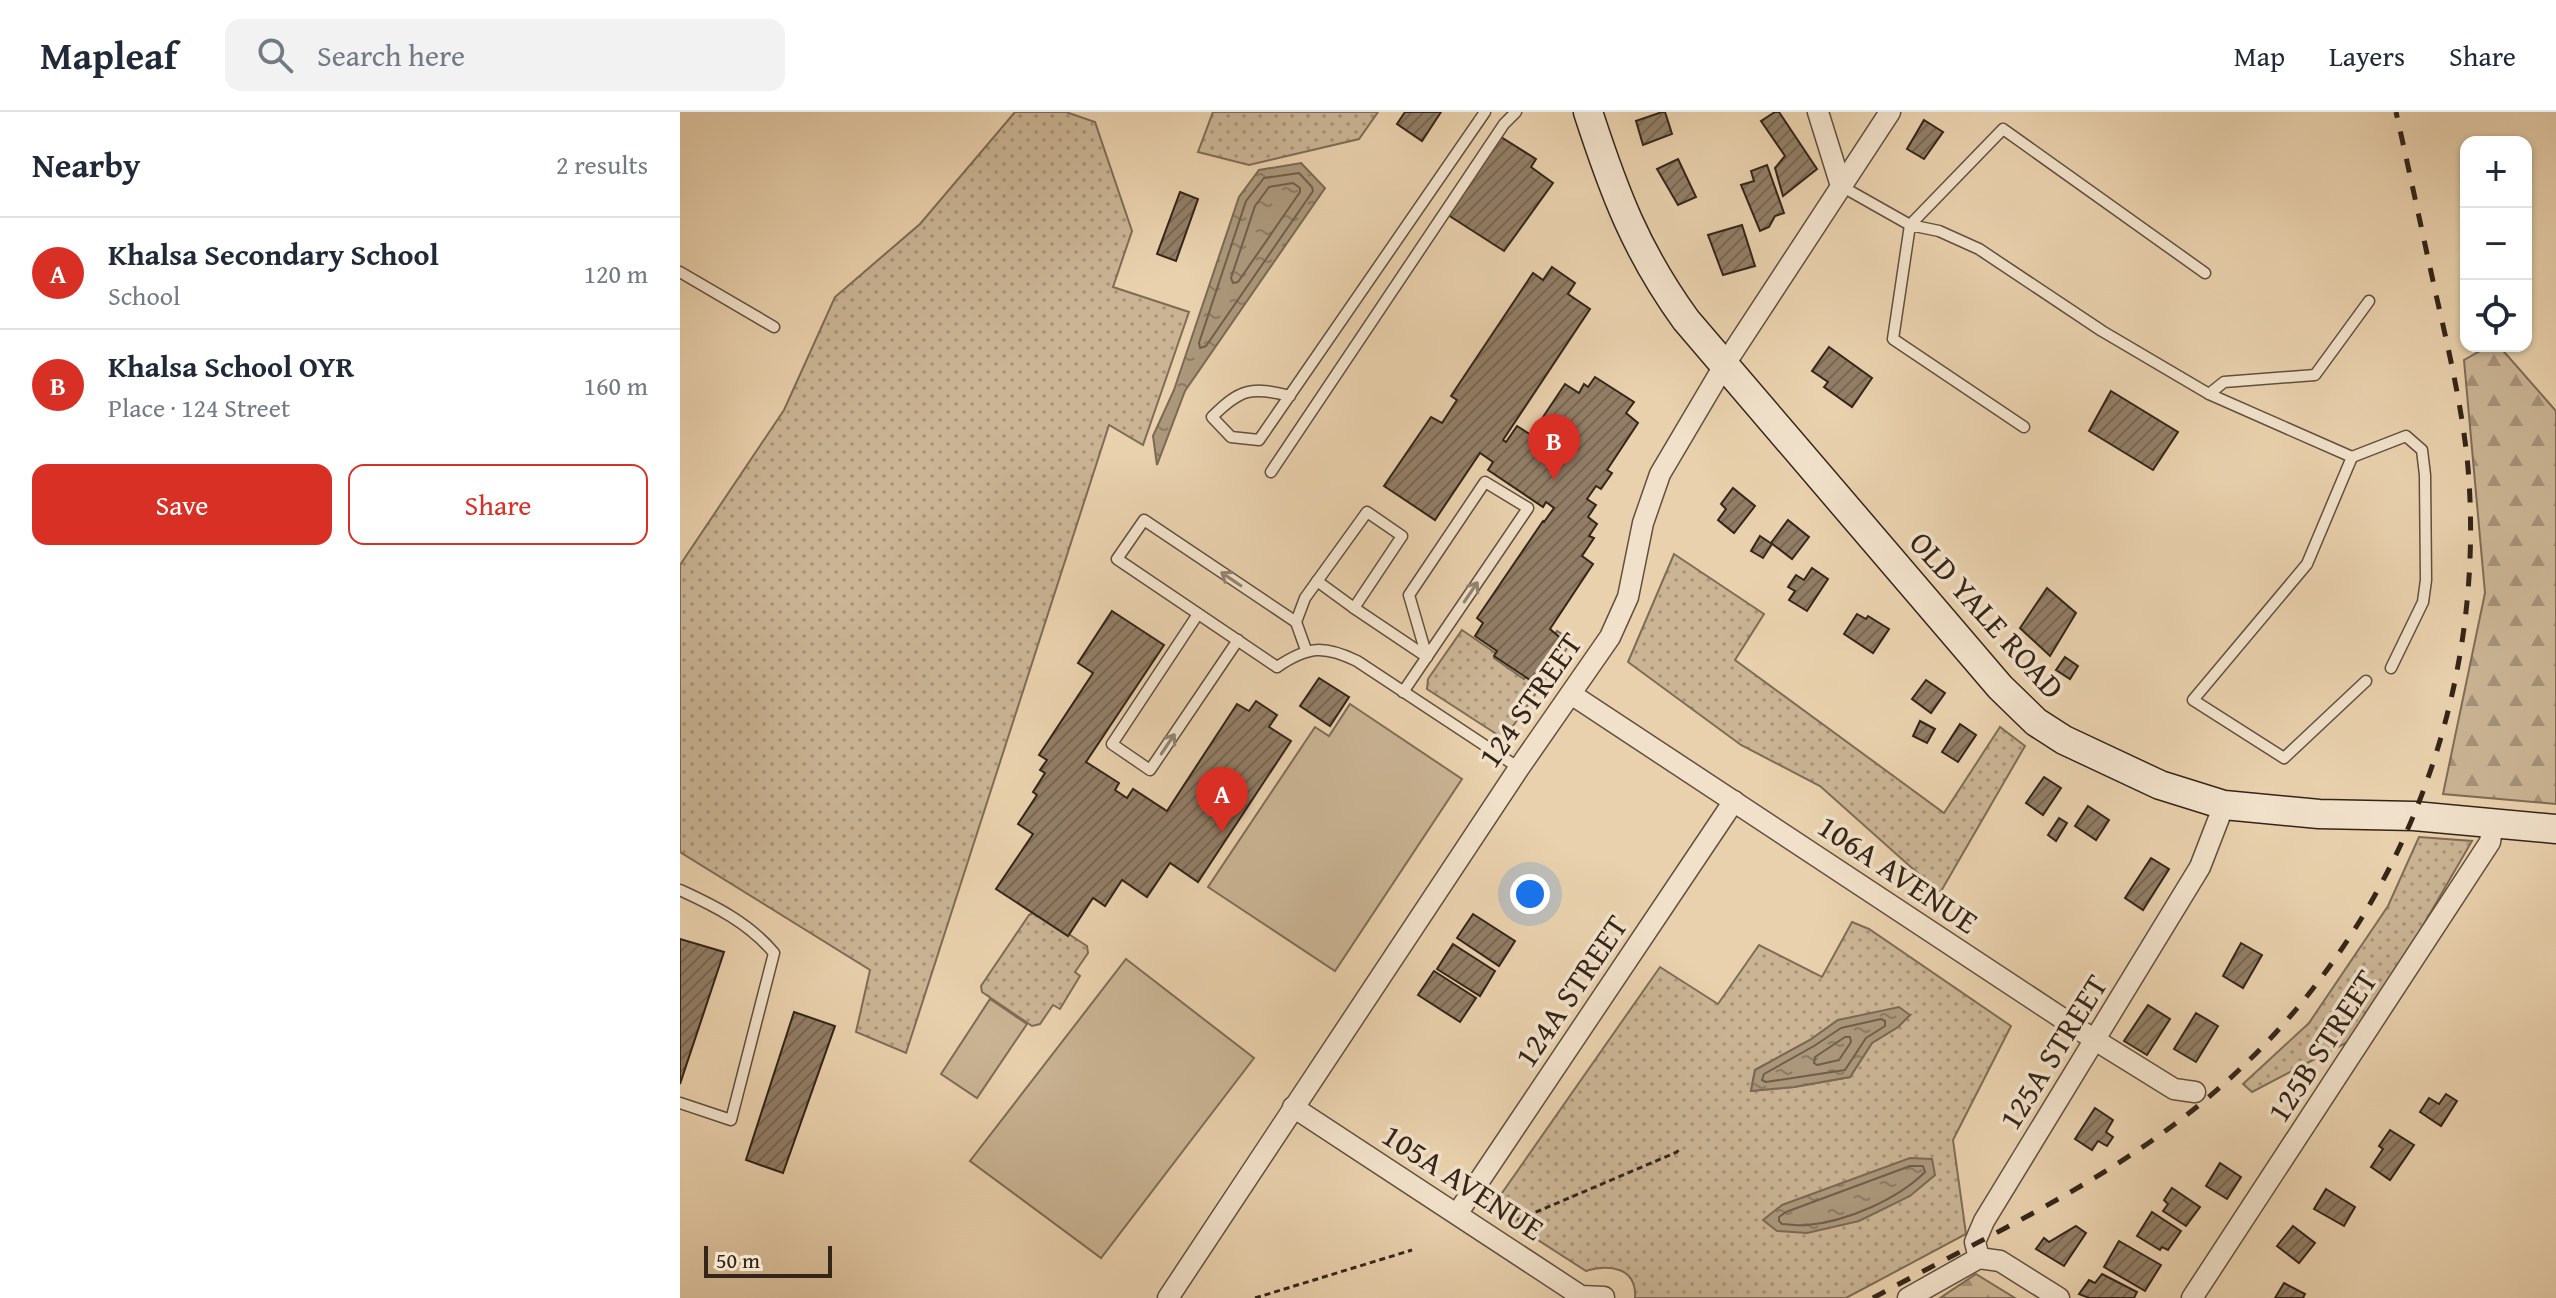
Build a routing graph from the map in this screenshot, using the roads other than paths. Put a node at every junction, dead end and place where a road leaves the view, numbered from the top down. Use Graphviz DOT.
graph roads {
  1 [pos="1485,112"];
  2 [pos="1516,112"];
  3 [pos="1588,112"];
  4 [pos="1818,112"];
  5 [pos="1890,112"];
  6 [pos="1841,186"];
  7 [pos="1910,225"];
  8 [pos="680,272"];
  9 [pos="2205,273"];
  10 [pos="2369,301"];
  11 [pos="774,327"];
  12 [pos="1725,364"];
  13 [pos="2209,394"];
  14 [pos="1290,396"];
  15 [pos="2024,427"];
  16 [pos="2352,457"];
  17 [pos="1271,472"];
  18 [pos="1317,581"];
  19 [pos="1354,608"];
  20 [pos="1198,614"];
  21 [pos="1296,622"];
  22 [pos="1238,640"];
  23 [pos="1306,650"];
  24 [pos="1427,657"];
  25 [pos="2391,668"];
  26 [pos="2366,681"];
  27 [pos="1403,692"];
  28 [pos="1571,694"];
  29 [pos="1519,768"];
  30 [pos="1734,801"];
  31 [pos="2224,805"];
  32 [pos="2493,823"];
  33 [pos="2556,829"];
  34 [pos="680,890"];
  35 [pos="2095,1040"];
  36 [pos="2195,1092"];
  37 [pos="680,1103"];
  38 [pos="1293,1107"];
  39 [pos="1457,1214"];
  40 [pos="1979,1258"];
  41 [pos="1604,1297"];
  42 [pos="1168,1298"];
  43 [pos="1908,1298"];
  44 [pos="2059,1298"];
  45 [pos="2192,1298"];
  1 -- 14 [label="lane"];
  2 -- 17 [label="lane"];
  3 -- 12 [label="main road, OLD YALE ROAD"];
  4 -- 6 [label="street"];
  5 -- 6 [label="street, 124 STREET"];
  6 -- 7 [label="lane"];
  6 -- 12 [label="street, 124 STREET"];
  7 -- 9 [label="lane"];
  7 -- 13 [label="lane"];
  7 -- 15 [label="lane"];
  8 -- 11 [label="lane"];
  10 -- 13 [label="lane"];
  12 -- 28 [label="street, 124 STREET"];
  12 -- 31 [label="main road, OLD YALE ROAD"];
  13 -- 16 [label="lane"];
  14 -- 14 [label="lane"];
  16 -- 25 [label="lane"];
  16 -- 26 [label="lane"];
  18 -- 19 [label="lane"];
  18 -- 19 [label="lane"];
  18 -- 21 [label="lane"];
  19 -- 24 [label="lane"];
  21 -- 20 [label="lane, one-way"];
  20 -- 22 [label="lane"];
  20 -- 22 [label="lane, one-way"];
  21 -- 23 [label="lane"];
  22 -- 23 [label="lane"];
  23 -- 27 [label="lane"];
  24 -- 24 [label="lane, one-way"];
  24 -- 27 [label="lane"];
  27 -- 29 [label="lane"];
  28 -- 29 [label="street, 124 STREET"];
  28 -- 30 [label="street, 106A AVENUE"];
  29 -- 38 [label="street, 124 STREET"];
  30 -- 35 [label="street, 106A AVENUE"];
  30 -- 39 [label="street, 124A STREET"];
  31 -- 32 [label="main road, OLD YALE ROAD"];
  31 -- 35 [label="street, 125A STREET"];
  32 -- 33 [label="main road, OLD YALE ROAD"];
  32 -- 45 [label="street, 125B STREET"];
  34 -- 37 [label="lane"];
  35 -- 36 [label="street, 106A AVENUE"];
  35 -- 40 [label="street, 125A STREET"];
  38 -- 39 [label="street, 105A AVENUE"];
  38 -- 42 [label="street, 124 STREET"];
  39 -- 41 [label="street, 105A AVENUE"];
  40 -- 43 [label="street"];
  40 -- 44 [label="street"];
}
